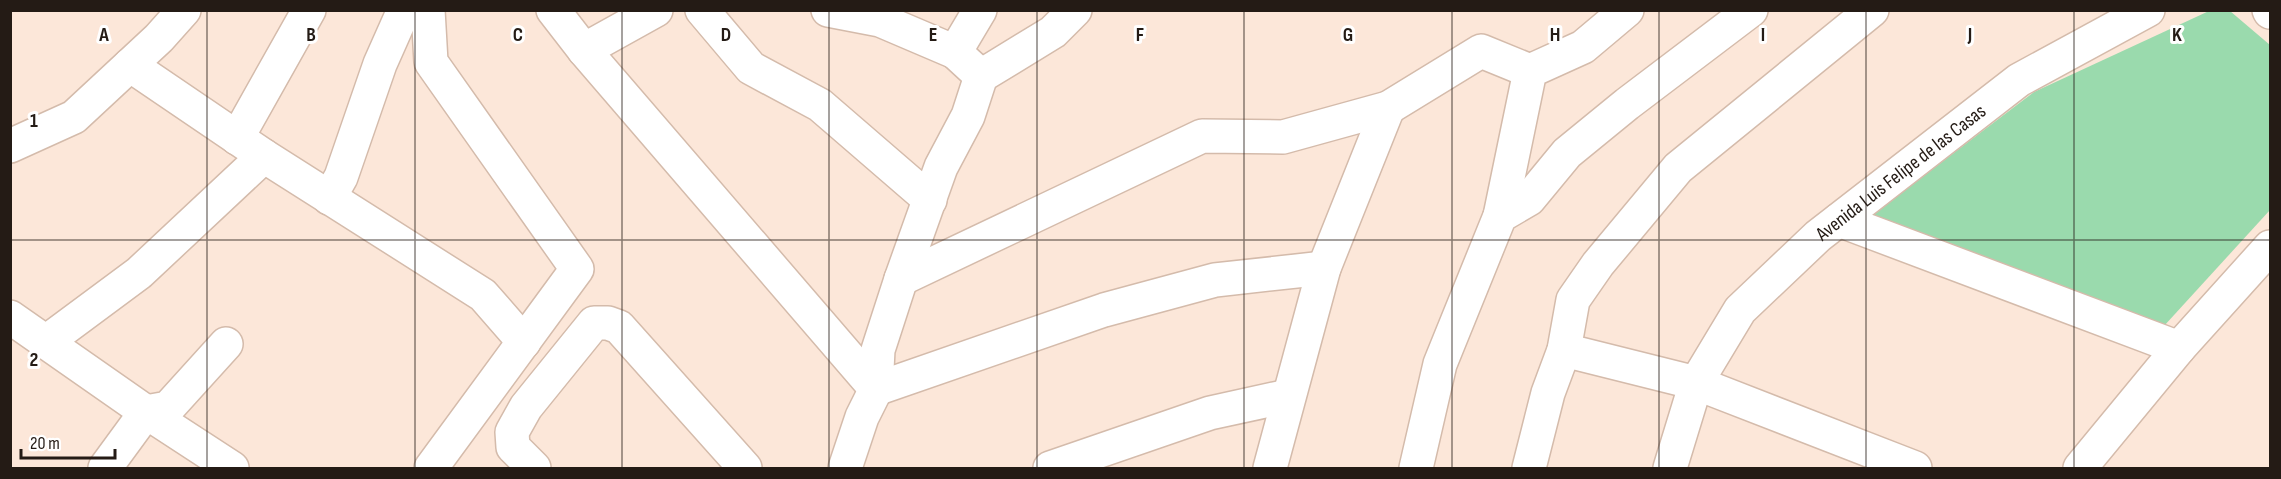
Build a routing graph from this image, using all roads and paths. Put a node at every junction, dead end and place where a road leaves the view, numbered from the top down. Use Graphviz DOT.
graph roads {
  1 [pos="183,10"];
  2 [pos="309,10"];
  3 [pos="404,10"];
  4 [pos="428,10"];
  5 [pos="553,10"];
  6 [pos="656,10"];
  7 [pos="702,10"];
  8 [pos="828,10"];
  9 [pos="980,10"];
  10 [pos="1074,10"];
  11 [pos="1627,10"];
  12 [pos="1751,10"];
  13 [pos="1872,10"];
  14 [pos="2148,10"];
  15 [pos="584,50"];
  16 [pos="955,52"];
  17 [pos="130,65"];
  18 [pos="1530,71"];
  19 [pos="981,76"];
  20 [pos="1388,108"];
  21 [pos="237,138"];
  22 [pos="10,146"];
  23 [pos="264,156"];
  24 [pos="329,198"];
  25 [pos="930,200"];
  26 [pos="1500,216"];
  27 [pos="1839,220"];
  28 [pos="2271,247"];
  29 [pos="1324,268"];
  30 [pos="901,279"];
  31 [pos="10,317"];
  32 [pos="46,342"];
  33 [pos="524,342"];
  34 [pos="226,344"];
  35 [pos="2179,348"];
  36 [pos="1564,350"];
  37 [pos="1696,383"];
  38 [pos="876,389"];
  39 [pos="1288,396"];
  40 [pos="146,412"];
  41 [pos="105,468"];
  42 [pos="232,468"];
  43 [pos="431,468"];
  44 [pos="534,468"];
  45 [pos="745,468"];
  46 [pos="845,468"];
  47 [pos="1050,468"];
  48 [pos="1270,468"];
  49 [pos="1416,468"];
  50 [pos="1529,468"];
  51 [pos="1671,468"];
  52 [pos="1915,468"];
  53 [pos="2080,468"];
  1 -- 17 [label="street"];
  2 -- 21 [label="street"];
  3 -- 24 [label="street"];
  4 -- 33 [label="street"];
  5 -- 15 [label="street"];
  6 -- 15 [label="street"];
  7 -- 25 [label="street"];
  8 -- 16 [label="street"];
  9 -- 16 [label="street"];
  10 -- 19 [label="street"];
  11 -- 18 [label="street"];
  12 -- 26 [label="street"];
  13 -- 36 [label="street"];
  14 -- 27 [label="street, Avenida Luis Felipe de las Casas"];
  15 -- 38 [label="street"];
  16 -- 19 [label="street"];
  17 -- 21 [label="street"];
  17 -- 22 [label="street"];
  18 -- 20 [label="street"];
  18 -- 26 [label="street"];
  19 -- 25 [label="street"];
  20 -- 29 [label="street"];
  20 -- 30 [label="street"];
  21 -- 23 [label="street"];
  23 -- 24 [label="street"];
  23 -- 32 [label="street"];
  24 -- 33 [label="street"];
  25 -- 30 [label="street"];
  26 -- 49 [label="street"];
  27 -- 35 [label="street"];
  27 -- 37 [label="street, Avenida Luis Felipe de las Casas"];
  28 -- 35 [label="street"];
  29 -- 38 [label="street"];
  29 -- 39 [label="street"];
  30 -- 38 [label="street"];
  31 -- 32 [label="street"];
  32 -- 40 [label="street"];
  33 -- 43 [label="street"];
  34 -- 40 [label="street"];
  35 -- 53 [label="street"];
  36 -- 37 [label="street"];
  36 -- 50 [label="street"];
  37 -- 51 [label="street, Avenida Luis Felipe de las Casas"];
  37 -- 52 [label="street"];
  38 -- 46 [label="street"];
  39 -- 47 [label="street"];
  39 -- 48 [label="street"];
  40 -- 41 [label="street"];
  40 -- 42 [label="street"];
  44 -- 45 [label="street"];
}
